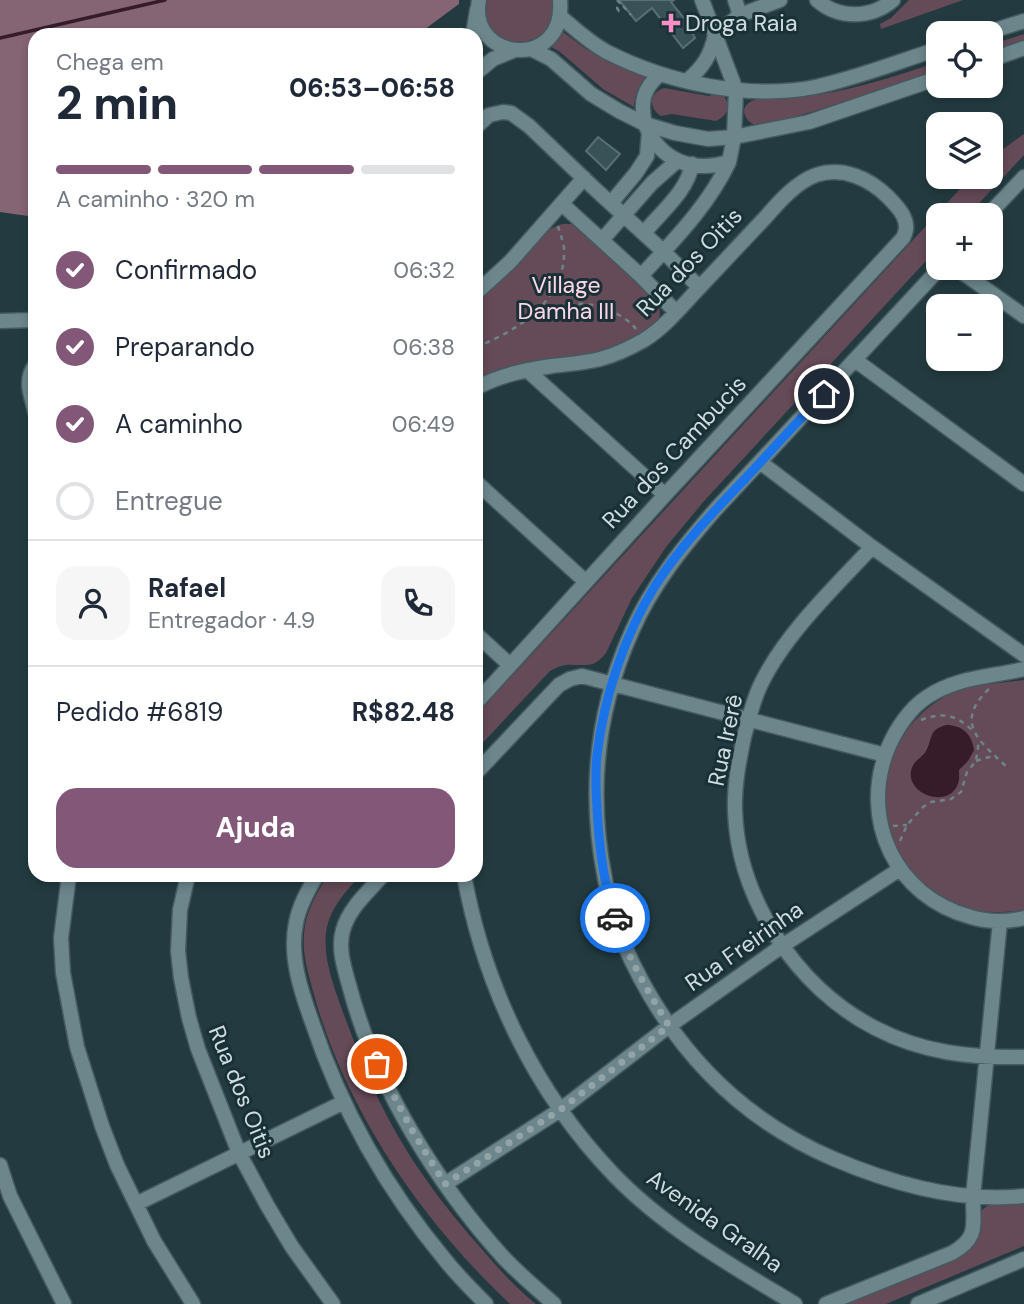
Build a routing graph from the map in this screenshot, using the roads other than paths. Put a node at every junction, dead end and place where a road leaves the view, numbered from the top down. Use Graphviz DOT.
graph roads {
  1 [pos="561,0"];
  2 [pos="702,0"];
  3 [pos="735,0"];
  4 [pos="780,0"];
  5 [pos="817,0"];
  6 [pos="893,0"];
  7 [pos="478,4"];
  8 [pos="740,15"];
  9 [pos="561,17"];
  10 [pos="1024,21"];
  11 [pos="474,28"];
  12 [pos="482,28"];
  13 [pos="1003,28"];
  14 [pos="483,29"];
  15 [pos="715,35"];
  16 [pos="1024,48"];
  17 [pos="531,49"];
  18 [pos="515,51"];
  19 [pos="926,53"];
  20 [pos="1003,55"];
  21 [pos="483,68"];
  22 [pos="660,74"];
  23 [pos="688,80"];
  24 [pos="926,82"];
  25 [pos="736,90"];
  26 [pos="483,121"];
  27 [pos="647,128"];
  28 [pos="734,137"];
  29 [pos="677,161"];
  30 [pos="729,162"];
  31 [pos="692,164"];
  32 [pos="844,171"];
  33 [pos="1024,177"];
  34 [pos="584,178"];
  35 [pos="611,203"];
  36 [pos="999,203"];
  37 [pos="564,206"];
  38 [pos="624,215"];
  39 [pos="644,233"];
  40 [pos="602,240"];
  41 [pos="664,251"];
  42 [pos="641,276"];
  43 [pos="929,280"];
  44 [pos="973,280"];
  45 [pos="483,287"];
  46 [pos="699,287"];
  47 [pos="676,312"];
  48 [pos="1024,316"];
  49 [pos="28,320"];
  50 [pos="0,321"];
  51 [pos="855,360"];
  52 [pos="527,370"];
  53 [pos="483,384"];
  54 [pos="760,462"];
  55 [pos="1024,484"];
  56 [pos="483,488"];
  57 [pos="665,495"];
  58 [pos="872,547"];
  59 [pos="586,582"];
  60 [pos="483,640"];
  61 [pos="1024,655"];
  62 [pos="510,664"];
  63 [pos="1018,671"];
  64 [pos="612,684"];
  65 [pos="483,695"];
  66 [pos="748,720"];
  67 [pos="885,755"];
  68 [pos="483,766"];
  69 [pos="900,869"];
  70 [pos="68,882"];
  71 [pos="186,882"];
  72 [pos="310,882"];
  73 [pos="377,882"];
  74 [pos="466,882"];
  75 [pos="1024,918"];
  76 [pos="1000,921"];
  77 [pos="782,946"];
  78 [pos="669,1026"];
  79 [pos="1024,1057"];
  80 [pos="987,1058"];
  81 [pos="344,1102"];
  82 [pos="560,1110"];
  83 [pos="239,1153"];
  84 [pos="0,1165"];
  85 [pos="445,1184"];
  86 [pos="1024,1196"];
  87 [pos="973,1197"];
  88 [pos="136,1204"];
  89 [pos="1024,1259"];
  90 [pos="64,1304"];
  91 [pos="193,1304"];
  92 [pos="334,1304"];
  93 [pos="486,1304"];
  94 [pos="554,1304"];
  95 [pos="795,1304"];
  96 [pos="826,1304"];
  97 [pos="918,1304"];
  1 -- 9 [label="street"];
  2 -- 15 [label="street"];
  3 -- 8 [label="street"];
  4 -- 8 [label="street"];
  5 -- 6 [label="street"];
  7 -- 11 [label="street"];
  7 -- 12 [label="street"];
  8 -- 15 [label="street"];
  9 -- 17 [label="street"];
  9 -- 22 [label="street"];
  10 -- 13 [label="street"];
  14 -- 18 [label="street"];
  15 -- 23 [label="street"];
  15 -- 25 [label="street"];
  16 -- 20 [label="street"];
  17 -- 18 [label="street"];
  17 -- 27 [label="street"];
  18 -- 21 [label="street"];
  19 -- 25 [label="street"];
  22 -- 23 [label="street"];
  22 -- 27 [label="street"];
  23 -- 25 [label="street"];
  24 -- 28 [label="street"];
  25 -- 28 [label="street"];
  26 -- 34 [label="street"];
  27 -- 28 [label="street"];
  27 -- 29 [label="street"];
  27 -- 35 [label="street"];
  28 -- 30 [label="street"];
  29 -- 31 [label="street"];
  29 -- 38 [label="street"];
  30 -- 31 [label="street"];
  30 -- 41 [label="street"];
  31 -- 39 [label="street"];
  32 -- 46 [label="street, Rua dos Oitis"];
  32 -- 57 [label="street, Rua dos Cambucis"];
  33 -- 36 [label="street"];
  34 -- 35 [label="street"];
  34 -- 37 [label="street"];
  35 -- 38 [label="street"];
  37 -- 40 [label="street"];
  37 -- 45 [label="street"];
  38 -- 39 [label="street"];
  38 -- 40 [label="street"];
  39 -- 41 [label="street"];
  40 -- 42 [label="street"];
  41 -- 42 [label="street"];
  41 -- 46 [label="street"];
  42 -- 47 [label="street"];
  43 -- 51 [label="street"];
  44 -- 48 [label="street"];
  46 -- 47 [label="street, Rua dos Oitis"];
  47 -- 52 [label="street, Rua dos Oitis"];
  49 -- 50 [label="street"];
  51 -- 54 [label="street"];
  51 -- 55 [label="street"];
  52 -- 53 [label="street, Rua dos Oitis"];
  52 -- 57 [label="street"];
  54 -- 58 [label="street"];
  54 -- 64 [label="street"];
  56 -- 59 [label="street"];
  57 -- 59 [label="street, Rua dos Cambucis"];
  58 -- 61 [label="street"];
  58 -- 66 [label="street, Rua Irerê"];
  59 -- 62 [label="street, Rua dos Cambucis"];
  60 -- 62 [label="street"];
  62 -- 65 [label="street, Rua dos Cambucis"];
  63 -- 67 [label="street"];
  64 -- 66 [label="street"];
  64 -- 68 [label="street"];
  64 -- 78 [label="street"];
  66 -- 67 [label="street"];
  66 -- 77 [label="street, Rua Irerê"];
  67 -- 69 [label="street"];
  69 -- 76 [label="street"];
  69 -- 77 [label="street, Rua Freirinha"];
  70 -- 88 [label="street"];
  71 -- 83 [label="street, Rua dos Oitis"];
  72 -- 81 [label="street"];
  73 -- 85 [label="street"];
  74 -- 82 [label="street, Avenida Gralha"];
  75 -- 76 [label="street"];
  76 -- 80 [label="street"];
  77 -- 78 [label="street, Rua Freirinha"];
  77 -- 80 [label="street, Rua Irerê"];
  78 -- 82 [label="street, Rua Freirinha"];
  78 -- 87 [label="street"];
  79 -- 80 [label="street, Rua Irerê"];
  80 -- 87 [label="street"];
  81 -- 83 [label="street"];
  81 -- 93 [label="street"];
  82 -- 85 [label="street, Rua Freirinha"];
  82 -- 95 [label="street, Avenida Gralha"];
  83 -- 88 [label="street"];
  83 -- 92 [label="street, Rua dos Oitis"];
  84 -- 90 [label="street"];
  85 -- 94 [label="street"];
  86 -- 87 [label="street"];
  87 -- 96 [label="street"];
  88 -- 91 [label="street"];
  89 -- 97 [label="street"];
}
